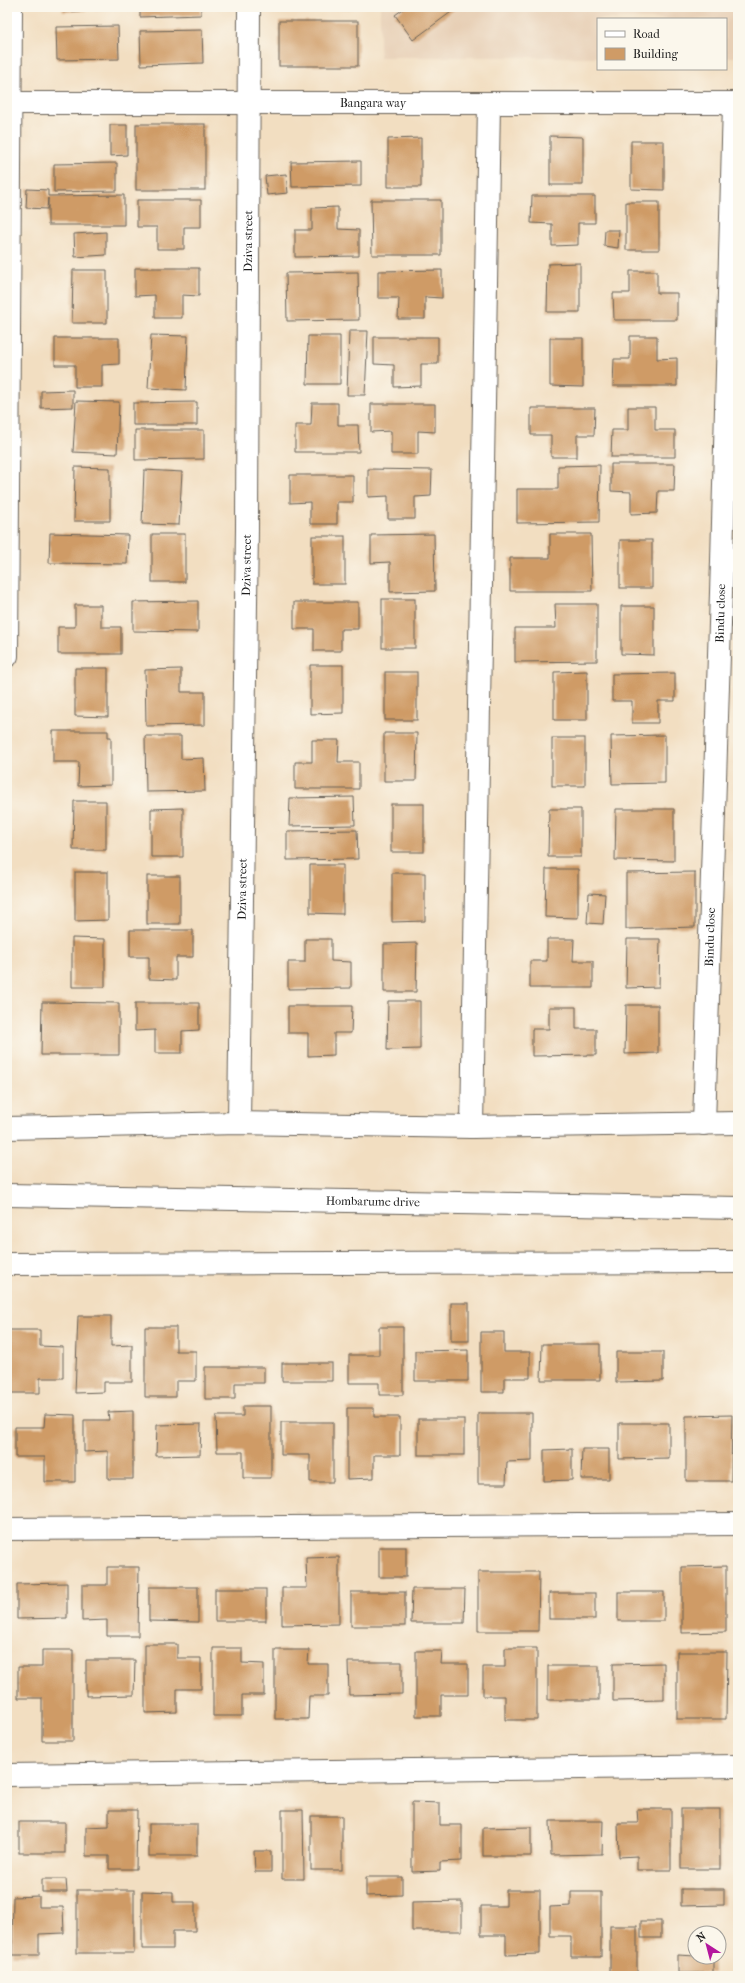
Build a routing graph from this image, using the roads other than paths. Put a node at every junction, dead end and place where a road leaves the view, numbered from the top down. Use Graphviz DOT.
graph roads {
  1 [pos="11,7"];
  2 [pos="249,7"];
  3 [pos="9,103"];
  4 [pos="249,103"];
  5 [pos="489,103"];
  6 [pos="736,103"];
  7 [pos="7,656"];
  8 [pos="239,1123"];
  9 [pos="738,1123"];
  10 [pos="704,1124"];
  11 [pos="472,1127"];
  12 [pos="7,1128"];
  13 [pos="7,1195"];
  14 [pos="738,1208"];
  15 [pos="738,1262"];
  16 [pos="7,1264"];
  17 [pos="738,1524"];
  18 [pos="7,1529"];
  19 [pos="738,1766"];
  20 [pos="7,1775"];
  1 -- 3 [label="street"];
  2 -- 4 [label="street, Dziva street"];
  3 -- 4 [label="street, Bangara way"];
  3 -- 7 [label="street"];
  4 -- 5 [label="street, Bangara way"];
  4 -- 8 [label="street, Dziva street"];
  5 -- 6 [label="street, Bangara way"];
  5 -- 11 [label="street"];
  6 -- 10 [label="street, Bindu close"];
  8 -- 11 [label="street"];
  8 -- 12 [label="street"];
  9 -- 10 [label="street"];
  10 -- 11 [label="street"];
  13 -- 14 [label="street, Hombarume drive"];
  15 -- 16 [label="street"];
  17 -- 18 [label="street"];
  19 -- 20 [label="street"];
}
